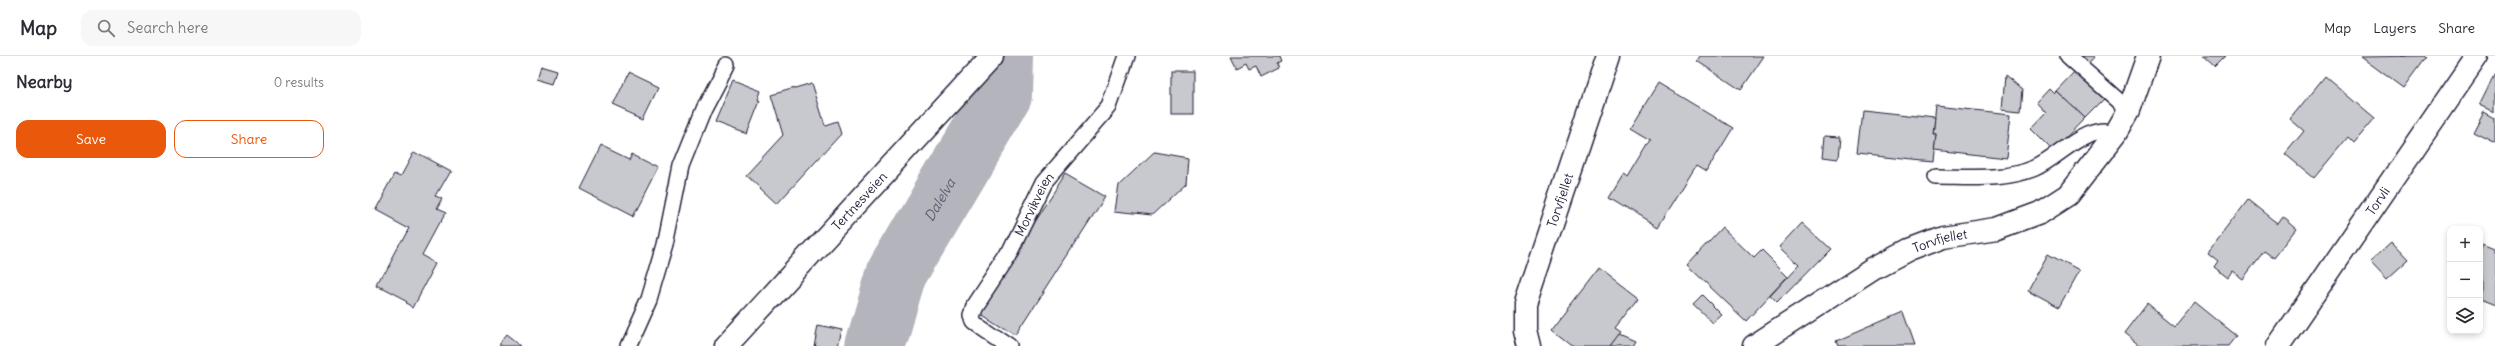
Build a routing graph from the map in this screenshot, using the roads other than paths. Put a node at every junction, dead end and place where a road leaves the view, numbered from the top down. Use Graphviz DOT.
graph roads {
  1 [pos="1127,56"];
  2 [pos="1608,56"];
  3 [pos="2068,56"];
  4 [pos="2148,56"];
  5 [pos="2477,56"];
  6 [pos="991,57"];
  7 [pos="727,65"];
  8 [pos="2129,110"];
  9 [pos="2116,134"];
  10 [pos="1936,177"];
  11 [pos="628,346"];
  12 [pos="726,346"];
  13 [pos="1008,346"];
  14 [pos="1529,346"];
  15 [pos="1754,346"];
  16 [pos="2278,346"];
  1 -- 13 [label="lane, Morvikveien"];
  2 -- 14 [label="street, Torvfjellet"];
  3 -- 8 [label="lane"];
  4 -- 8 [label="street, Torvfjellet"];
  5 -- 16 [label="street, Torvli"];
  6 -- 12 [label="street, Tertnesveien"];
  7 -- 11 [label="lane"];
  8 -- 9 [label="street, Torvfjellet"];
  9 -- 10 [label="lane"];
  9 -- 15 [label="street, Torvfjellet"];
}
